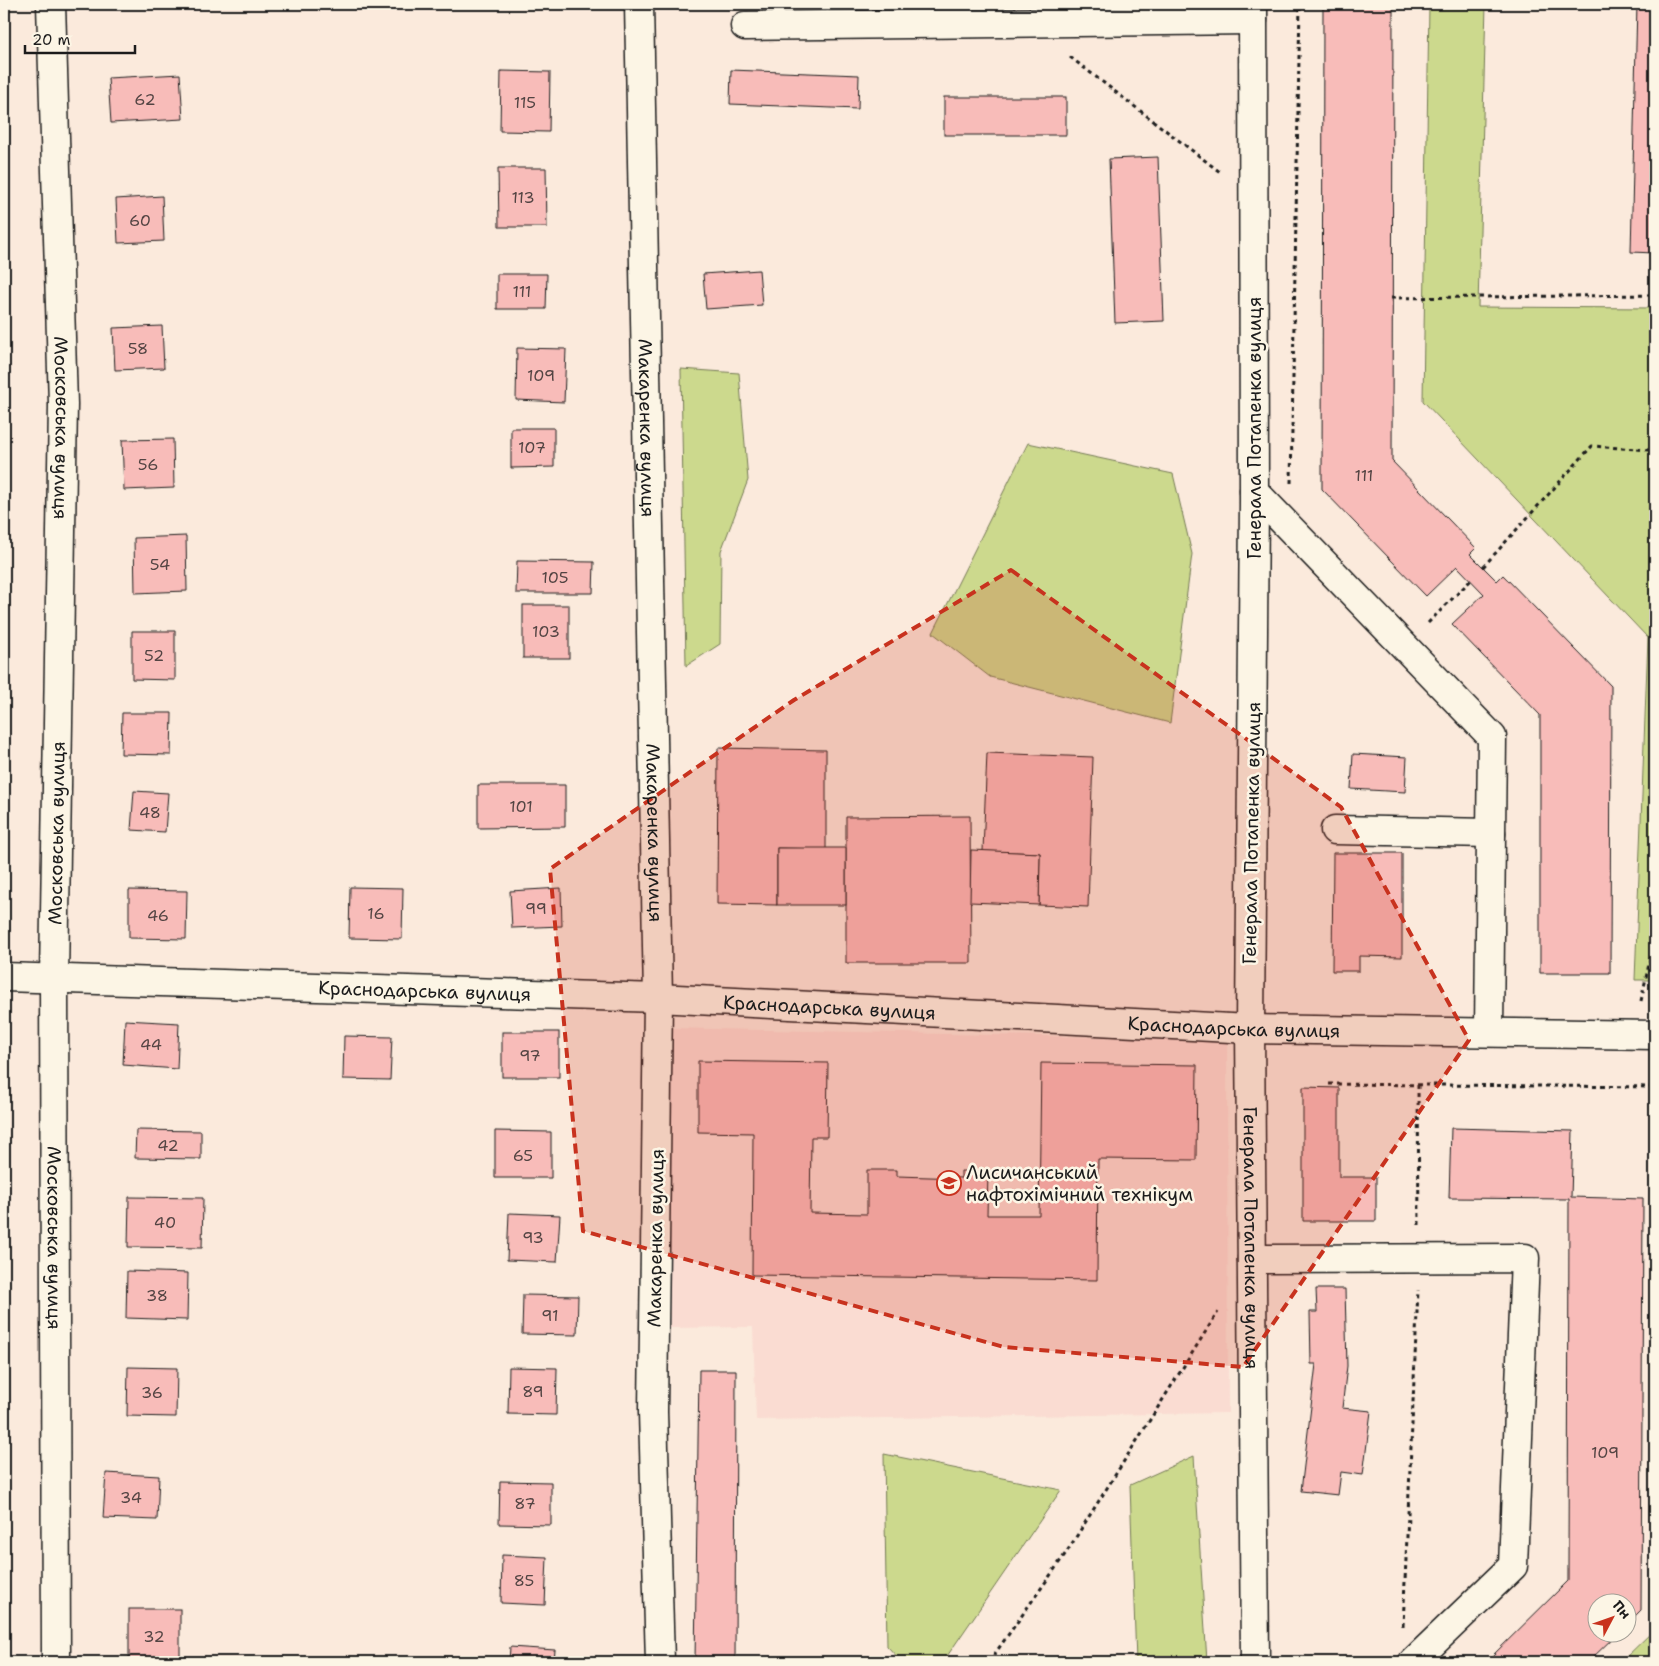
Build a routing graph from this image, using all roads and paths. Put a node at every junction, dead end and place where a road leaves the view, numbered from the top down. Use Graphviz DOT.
graph roads {
  1 [pos="51,4"];
  2 [pos="638,4"];
  3 [pos="1300,4"];
  4 [pos="1253,12"];
  5 [pos="745,26"];
  6 [pos="1065,53"];
  7 [pos="1254,198"];
  8 [pos="1655,295"];
  9 [pos="1391,298"];
  10 [pos="1655,446"];
  11 [pos="1254,491"];
  12 [pos="1291,528"];
  13 [pos="1483,567"];
  14 [pos="1471,580"];
  15 [pos="1404,646"];
  16 [pos="1335,830"];
  17 [pos="1491,833"];
  18 [pos="1655,936"];
  19 [pos="4,977"];
  20 [pos="54,978"];
  21 [pos="658,998"];
  22 [pos="1250,1028"];
  23 [pos="1489,1032"];
  24 [pos="1644,1035"];
  25 [pos="1329,1084"];
  26 [pos="1418,1085"];
  27 [pos="1655,1087"];
  28 [pos="1252,1259"];
  29 [pos="1420,1259"];
  30 [pos="1220,1309"];
  31 [pos="1402,1633"];
  32 [pos="56,1662"];
  33 [pos="660,1662"];
  34 [pos="989,1662"];
  35 [pos="1255,1662"];
  36 [pos="1413,1662"];
  1 -- 20 [label="street, Московська вулиця"];
  2 -- 21 [label="street, Макаренка вулиця"];
  3 -- 12 [label="path"];
  4 -- 5 [label="street"];
  4 -- 7 [label="street, Генерала Потапенка вулиця"];
  6 -- 7 [label="path"];
  7 -- 11 [label="street, Генерала Потапенка вулиця"];
  8 -- 9 [label="path"];
  10 -- 13 [label="path"];
  11 -- 12 [label="street"];
  11 -- 22 [label="street, Генерала Потапенка вулиця"];
  12 -- 15 [label="street"];
  14 -- 15 [label="path"];
  15 -- 17 [label="street"];
  16 -- 17 [label="street"];
  17 -- 23 [label="street"];
  18 -- 24 [label="path"];
  19 -- 20 [label="street, Краснодарська вулиця"];
  20 -- 21 [label="street, Краснодарська вулиця"];
  20 -- 32 [label="street, Московська вулиця"];
  21 -- 22 [label="street, Краснодарська вулиця"];
  21 -- 33 [label="street, Макаренка вулиця"];
  22 -- 23 [label="street, Краснодарська вулиця"];
  22 -- 28 [label="street, Генерала Потапенка вулиця"];
  23 -- 24 [label="street, Краснодарська вулиця"];
  25 -- 26 [label="path"];
  26 -- 27 [label="path"];
  26 -- 29 [label="path"];
  28 -- 29 [label="street"];
  28 -- 35 [label="street, Генерала Потапенка вулиця"];
  29 -- 31 [label="path"];
  29 -- 36 [label="street"];
  30 -- 34 [label="path"];
}
